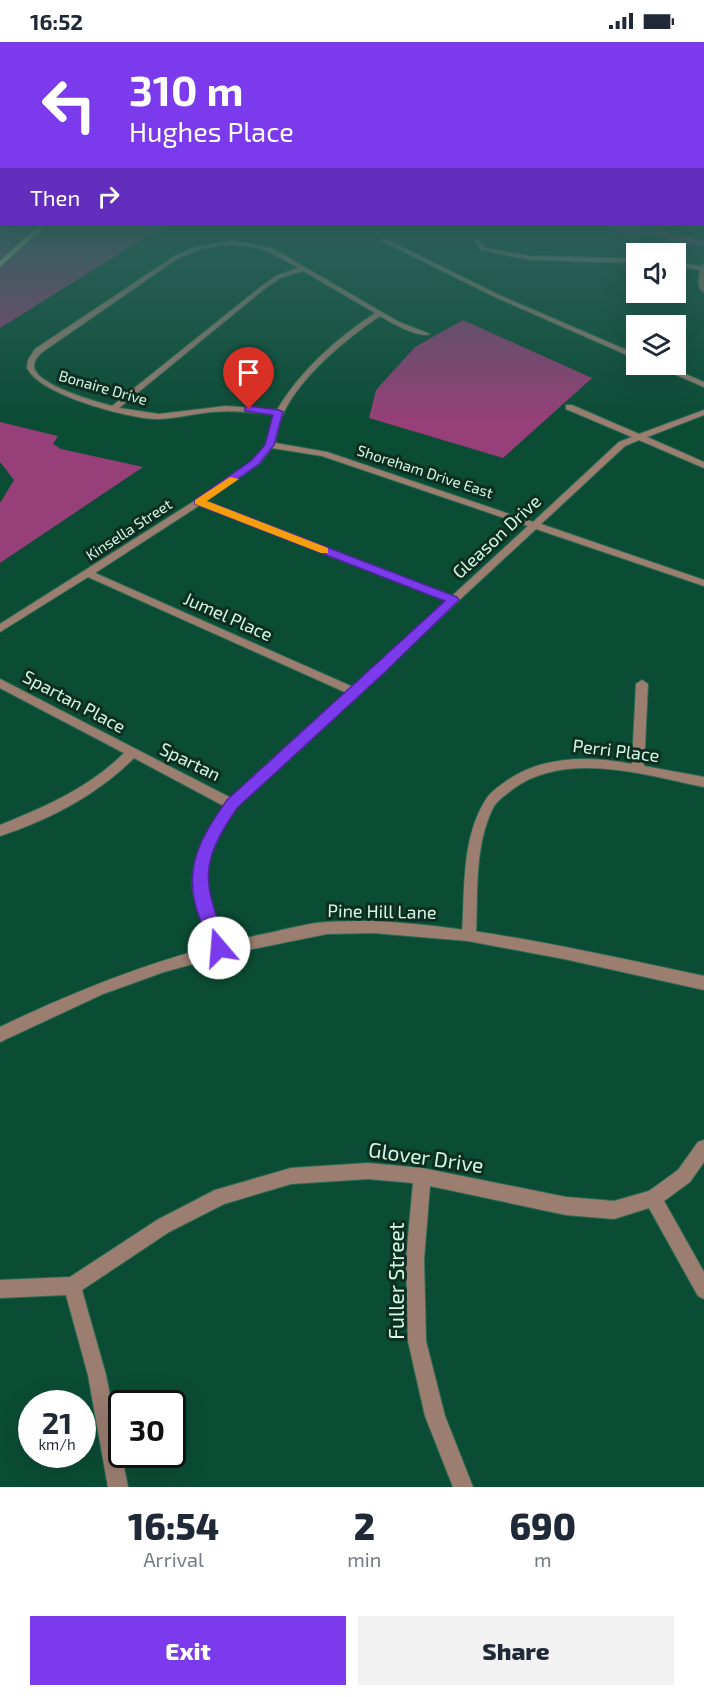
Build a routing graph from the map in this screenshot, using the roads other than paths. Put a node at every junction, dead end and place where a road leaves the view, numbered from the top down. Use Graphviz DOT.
graph roads {
  1 [pos="132,288"];
  2 [pos="262,288"];
  3 [pos="339,288"];
  4 [pos="482,288"];
  5 [pos="379,313"];
  6 [pos="426,334"];
  7 [pos="626,353"];
  8 [pos="680,375"];
  9 [pos="704,385"];
  10 [pos="569,407"];
  11 [pos="114,408"];
  12 [pos="279,412"];
  13 [pos="704,412"];
  14 [pos="637,436"];
  15 [pos="270,445"];
  16 [pos="704,465"];
  17 [pos="199,502"];
  18 [pos="535,525"];
  19 [pos="87,573"];
  20 [pos="704,583"];
  21 [pos="453,600"];
  22 [pos="0,629"];
  23 [pos="0,683"];
  24 [pos="642,684"];
  25 [pos="355,692"];
  26 [pos="132,753"];
  27 [pos="638,771"];
  28 [pos="704,782"];
  29 [pos="232,804"];
  30 [pos="0,831"];
  31 [pos="469,935"];
  32 [pos="219,948"];
  33 [pos="704,982"];
  34 [pos="0,1035"];
  35 [pos="704,1148"];
  36 [pos="422,1176"];
  37 [pos="653,1198"];
  38 [pos="72,1286"];
  39 [pos="0,1289"];
  40 [pos="704,1290"];
  41 [pos="118,1487"];
  42 [pos="463,1487"];
  1 -- 11 [label="street, Bonaire Drive"];
  2 -- 11 [label="street"];
  3 -- 5 [label="street, Bonaire Drive"];
  4 -- 7 [label="street"];
  5 -- 6 [label="street, Bonaire Drive"];
  5 -- 12 [label="street, Kinsella Street"];
  8 -- 9 [label="street"];
  10 -- 14 [label="street"];
  11 -- 12 [label="street, Bonaire Drive"];
  12 -- 15 [label="street, Kinsella Street"];
  13 -- 14 [label="street, Gleason Drive"];
  14 -- 16 [label="street"];
  14 -- 18 [label="street, Gleason Drive"];
  15 -- 17 [label="street, Kinsella Street"];
  15 -- 18 [label="street, Shoreham Drive East"];
  17 -- 19 [label="street, Kinsella Street"];
  17 -- 21 [label="street"];
  18 -- 20 [label="street, Shoreham Drive East"];
  18 -- 21 [label="street, Gleason Drive"];
  19 -- 22 [label="street, Kinsella Street"];
  19 -- 25 [label="street, Jumel Place"];
  21 -- 25 [label="street, Gleason Drive"];
  23 -- 26 [label="street, Spartan Place"];
  24 -- 27 [label="street"];
  25 -- 29 [label="street, Gleason Drive"];
  26 -- 29 [label="street, Spartan"];
  26 -- 30 [label="street"];
  27 -- 28 [label="street, Perri Place"];
  27 -- 31 [label="street, Perri Place"];
  29 -- 32 [label="street, Gleason Drive"];
  31 -- 32 [label="street, Pine Hill Lane"];
  31 -- 33 [label="street, Pine Hill Lane"];
  32 -- 34 [label="street, Pine Hill Lane"];
  35 -- 37 [label="street, Glover Drive"];
  36 -- 37 [label="street, Glover Drive"];
  36 -- 38 [label="street, Glover Drive"];
  36 -- 42 [label="street, Fuller Street"];
  37 -- 40 [label="street"];
  38 -- 39 [label="street"];
  38 -- 41 [label="street"];
}
